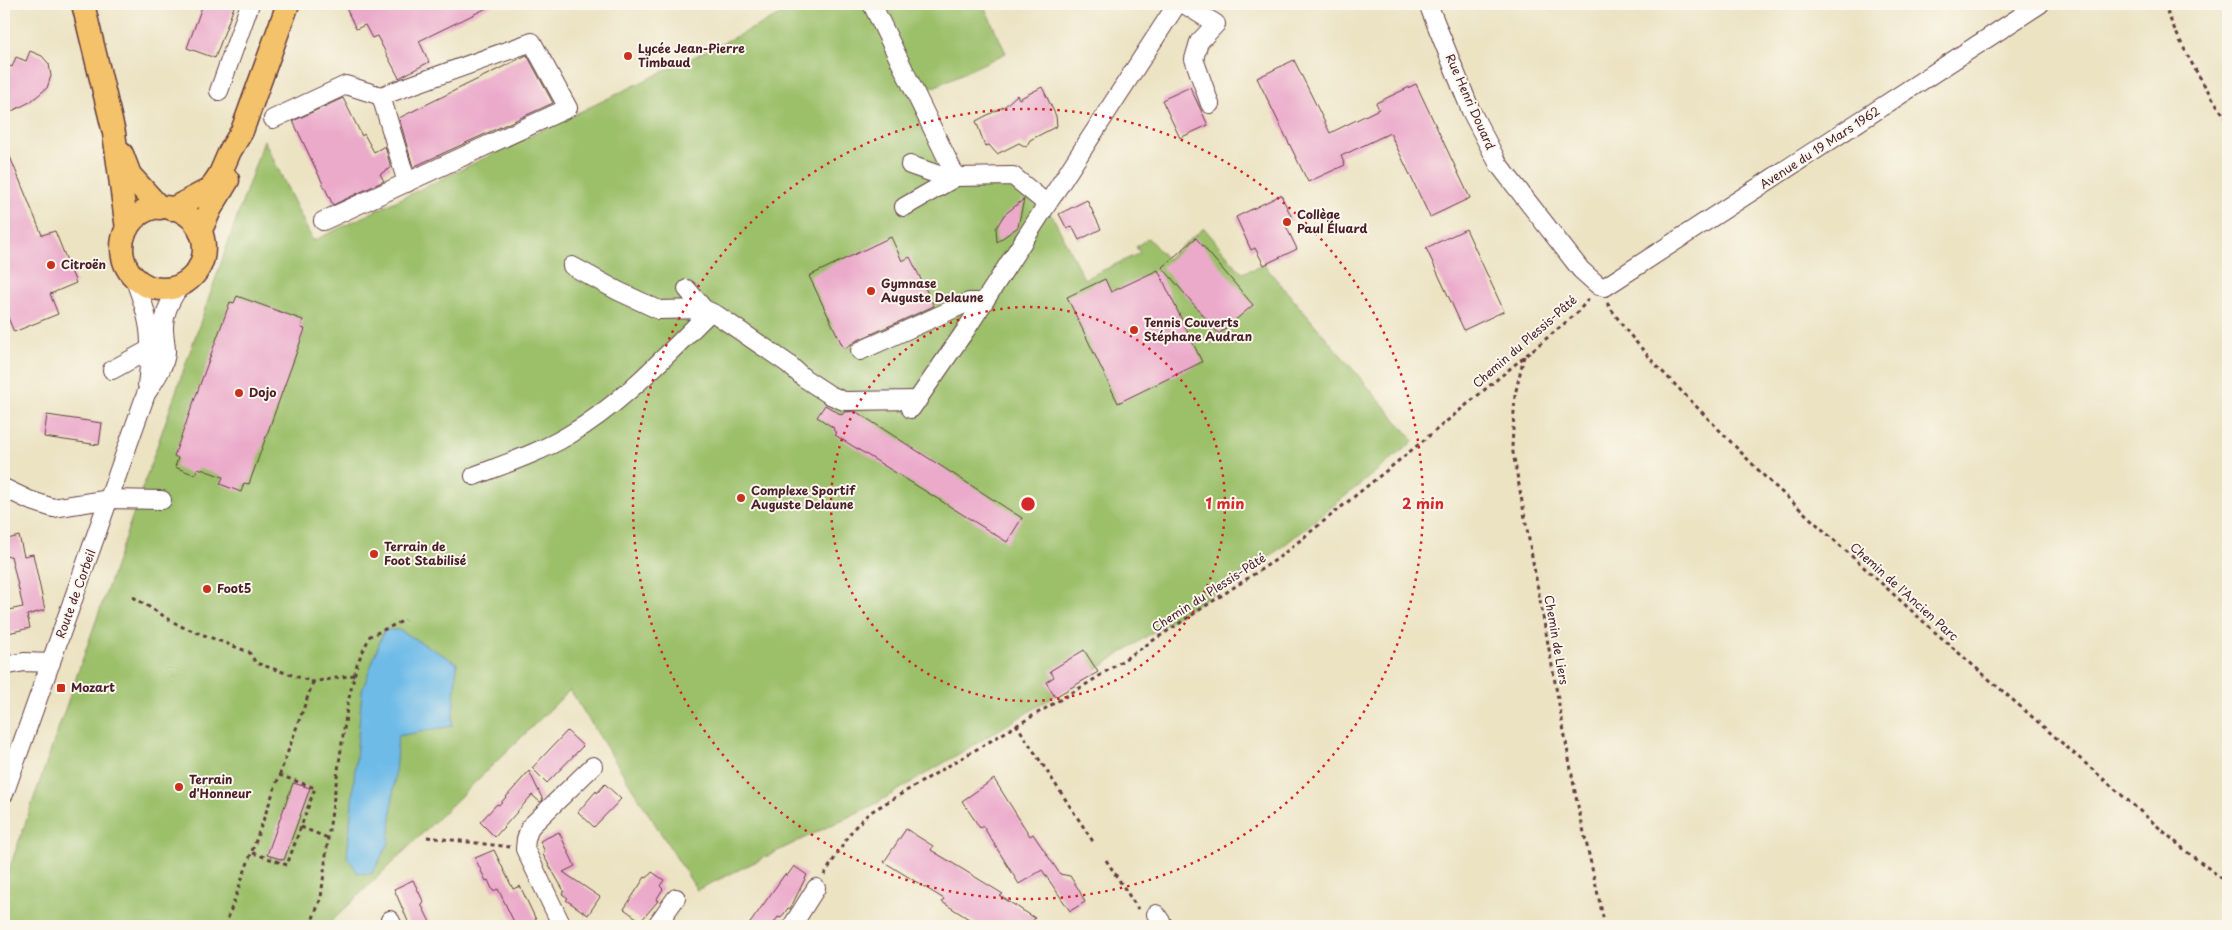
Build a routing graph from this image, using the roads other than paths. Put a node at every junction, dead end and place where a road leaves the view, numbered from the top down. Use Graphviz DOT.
graph roads {
  1 [pos="84,4"];
  2 [pos="250,4"];
  3 [pos="288,4"];
  4 [pos="872,4"];
  5 [pos="1178,4"];
  6 [pos="1184,4"];
  7 [pos="1428,4"];
  8 [pos="2040,4"];
  9 [pos="219,91"];
  10 [pos="381,96"];
  11 [pos="1210,104"];
  12 [pos="273,119"];
  13 [pos="242,131"];
  14 [pos="114,133"];
  15 [pos="910,165"];
  16 [pos="956,177"];
  17 [pos="406,183"];
  18 [pos="1047,204"];
  19 [pos="904,207"];
  20 [pos="166,208"];
  21 [pos="323,221"];
  22 [pos="126,229"];
  23 [pos="200,232"];
  24 [pos="572,266"];
  25 [pos="134,278"];
  26 [pos="181,285"];
  27 [pos="1599,286"];
  28 [pos="687,289"];
  29 [pos="984,302"];
  30 [pos="707,310"];
  31 [pos="152,348"];
  32 [pos="860,351"];
  33 [pos="112,370"];
  34 [pos="146,394"];
  35 [pos="474,476"];
  36 [pos="4,488"];
  37 [pos="110,499"];
  38 [pos="162,500"];
  39 [pos="51,663"];
  40 [pos="4,666"];
  41 [pos="593,766"];
  42 [pos="4,794"];
  43 [pos="816,888"];
  44 [pos="676,898"];
  45 [pos="562,926"];
  46 [pos="656,926"];
  47 [pos="792,926"];
  1 -- 14 [label="main road"];
  2 -- 9 [label="street"];
  3 -- 13 [label="main road"];
  4 -- 16 [label="street"];
  5 -- 18 [label="street"];
  6 -- 11 [label="street"];
  7 -- 27 [label="street, Rue Henri Douard"];
  8 -- 27 [label="street, Avenue du 19 Mars 1962"];
  10 -- 12 [label="street"];
  10 -- 17 [label="street"];
  10 -- 17 [label="street"];
  13 -- 20 [label="main road"];
  13 -- 23 [label="main road"];
  14 -- 20 [label="main road"];
  14 -- 22 [label="main road"];
  15 -- 16 [label="street"];
  16 -- 18 [label="street"];
  16 -- 19 [label="street"];
  17 -- 21 [label="street"];
  18 -- 29 [label="street"];
  20 -- 22 [label="main road"];
  20 -- 23 [label="main road"];
  22 -- 25 [label="main road"];
  23 -- 26 [label="main road"];
  24 -- 30 [label="street"];
  25 -- 26 [label="main road"];
  25 -- 31 [label="street, Route de Corbeil"];
  26 -- 34 [label="street, Route de Corbeil"];
  28 -- 30 [label="street"];
  29 -- 30 [label="street"];
  29 -- 32 [label="street"];
  30 -- 35 [label="street"];
  31 -- 33 [label="street"];
  31 -- 34 [label="street, Route de Corbeil"];
  34 -- 37 [label="street, Route de Corbeil"];
  36 -- 37 [label="street"];
  37 -- 38 [label="street"];
  37 -- 39 [label="street, Route de Corbeil"];
  39 -- 40 [label="street"];
  39 -- 42 [label="street, Route de Corbeil"];
  41 -- 45 [label="street"];
  43 -- 47 [label="street"];
  44 -- 46 [label="street"];
}
